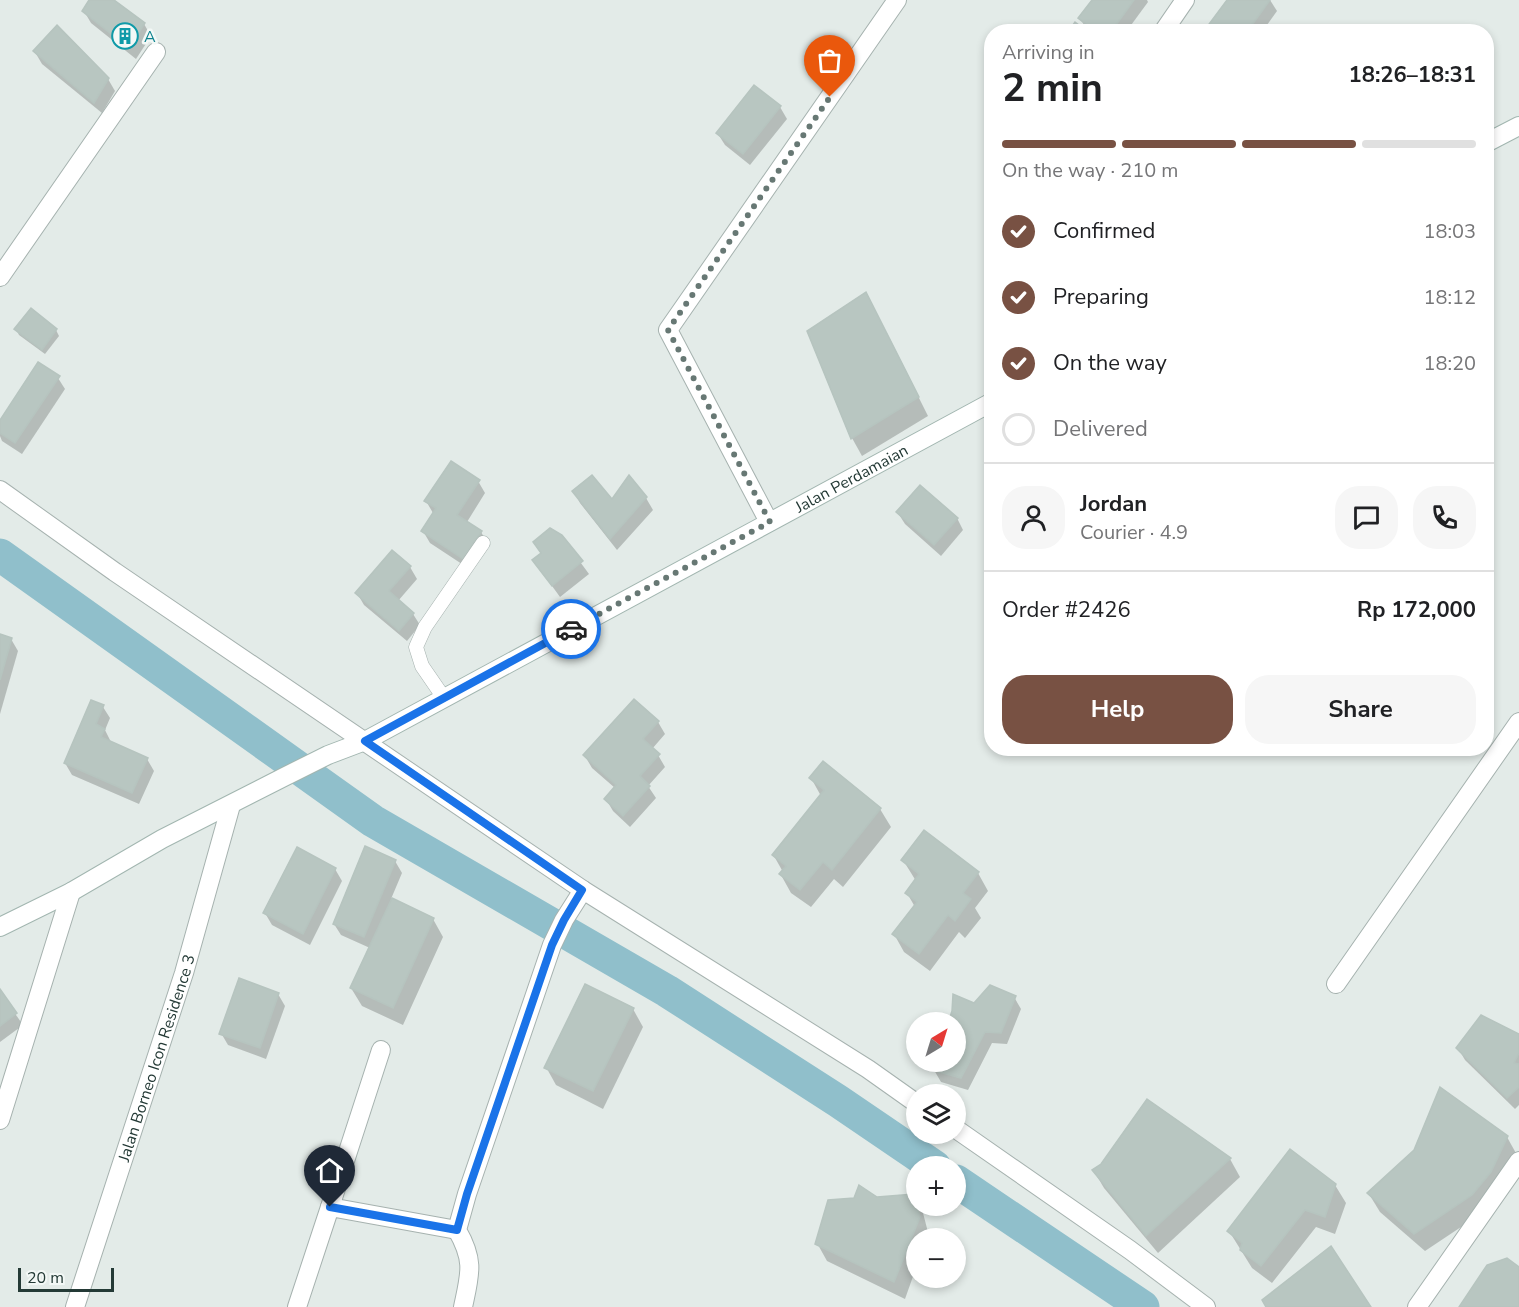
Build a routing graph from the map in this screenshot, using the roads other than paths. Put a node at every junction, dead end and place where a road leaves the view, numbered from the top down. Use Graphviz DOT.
graph roads {
  1 [pos="897,0"];
  2 [pos="1185,0"];
  3 [pos="1168,24"];
  4 [pos="156,52"];
  5 [pos="1519,126"];
  6 [pos="1494,139"];
  7 [pos="0,276"];
  8 [pos="984,406"];
  9 [pos="0,490"];
  10 [pos="770,522"];
  11 [pos="483,543"];
  12 [pos="444,698"];
  13 [pos="1519,722"];
  14 [pos="365,741"];
  15 [pos="231,806"];
  16 [pos="582,890"];
  17 [pos="71,892"];
  18 [pos="0,927"];
  19 [pos="1336,984"];
  20 [pos="381,1050"];
  21 [pos="906,1095"];
  22 [pos="0,1120"];
  23 [pos="966,1137"];
  24 [pos="1519,1161"];
  25 [pos="330,1207"];
  26 [pos="457,1230"];
  27 [pos="75,1307"];
  28 [pos="297,1307"];
  29 [pos="463,1307"];
  30 [pos="1206,1307"];
  31 [pos="1417,1307"];
  1 -- 10 [label="street"];
  2 -- 3 [label="street"];
  4 -- 7 [label="street"];
  5 -- 6 [label="street"];
  8 -- 10 [label="street, Jalan Perdamaian"];
  9 -- 14 [label="street"];
  10 -- 12 [label="street, Jalan Perdamaian"];
  11 -- 12 [label="lane"];
  12 -- 14 [label="street, Jalan Perdamaian"];
  13 -- 19 [label="street"];
  14 -- 15 [label="street, Jalan Perdamaian"];
  14 -- 16 [label="street"];
  15 -- 17 [label="street, Jalan Perdamaian"];
  15 -- 27 [label="street, Jalan Borneo Icon Residence 3"];
  16 -- 21 [label="street"];
  16 -- 26 [label="street"];
  17 -- 18 [label="street, Jalan Perdamaian"];
  17 -- 22 [label="street"];
  20 -- 25 [label="street"];
  23 -- 30 [label="street"];
  24 -- 31 [label="street"];
  25 -- 26 [label="street"];
  25 -- 28 [label="street"];
  26 -- 29 [label="street"];
}
